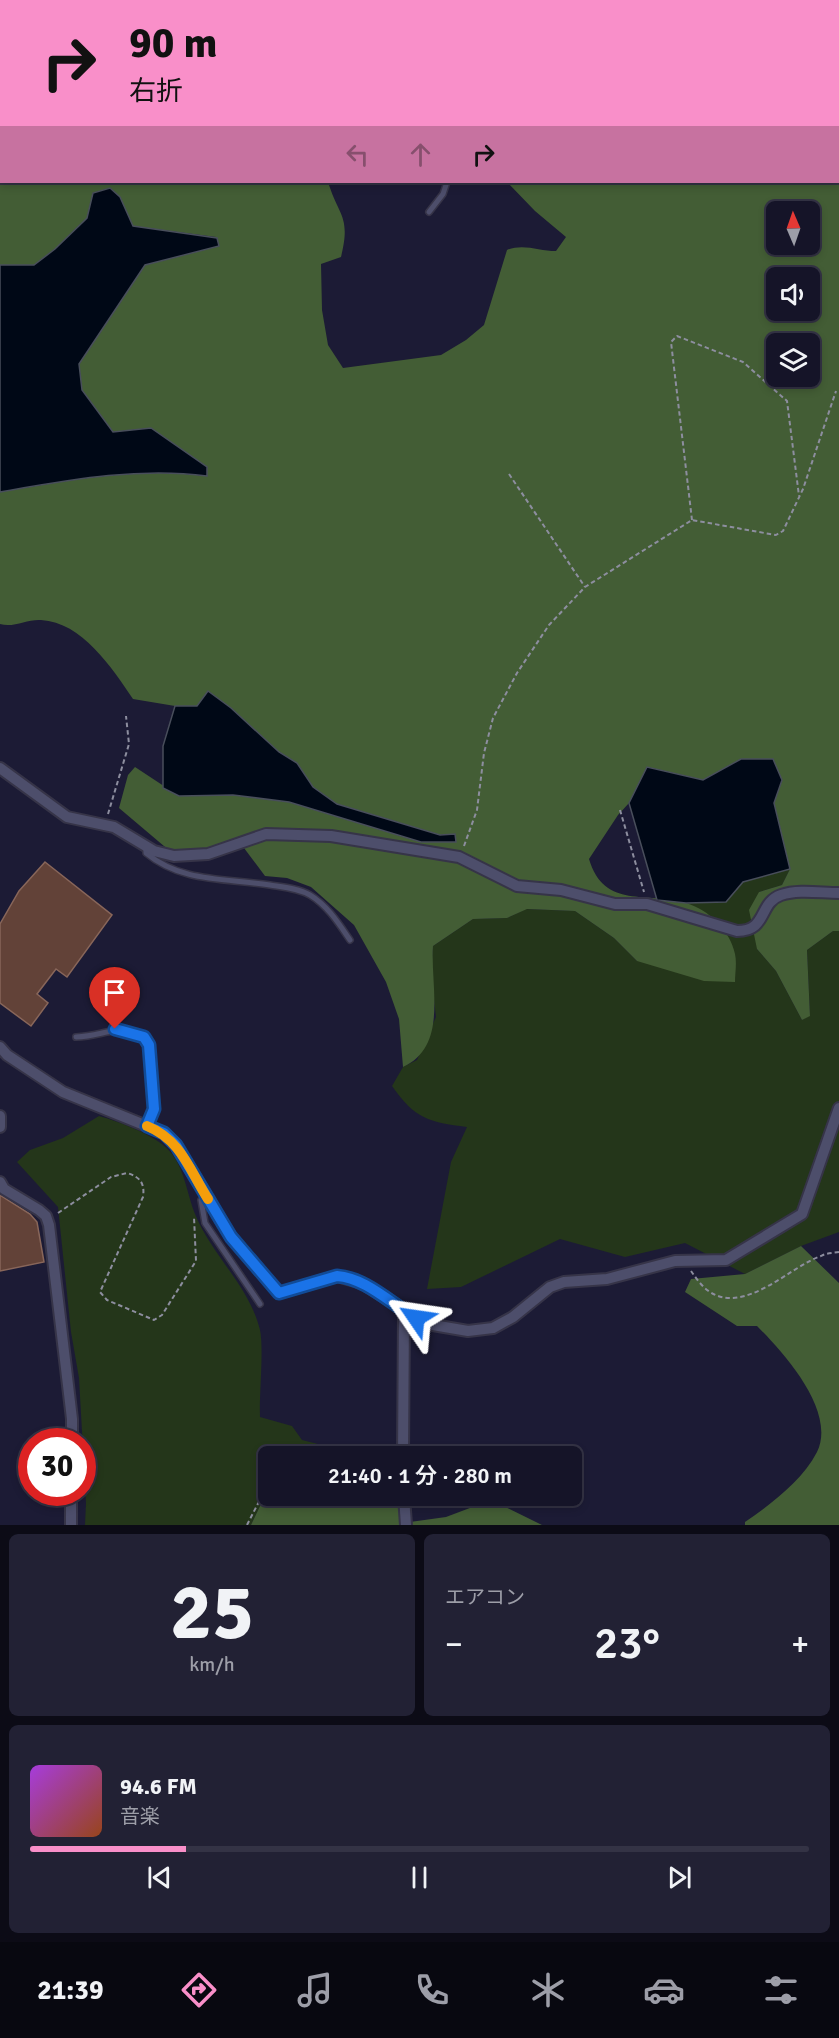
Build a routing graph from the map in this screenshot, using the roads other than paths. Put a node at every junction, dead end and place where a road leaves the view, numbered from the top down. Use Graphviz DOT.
graph roads {
  1 [pos="447,183"];
  2 [pos="429,212"];
  3 [pos="0,768"];
  4 [pos="146,846"];
  5 [pos="839,893"];
  6 [pos="350,940"];
  7 [pos="76,1037"];
  8 [pos="0,1047"];
  9 [pos="839,1108"];
  10 [pos="0,1116"];
  11 [pos="147,1126"];
  12 [pos="0,1127"];
  13 [pos="0,1182"];
  14 [pos="206,1195"];
  15 [pos="260,1304"];
  16 [pos="404,1312"];
  17 [pos="72,1428"];
  18 [pos="403,1446"];
  19 [pos="71,1506"];
  20 [pos="405,1506"];
  21 [pos="71,1525"];
  22 [pos="406,1525"];
  1 -- 2 [label="lane"];
  3 -- 4 [label="street"];
  4 -- 5 [label="street"];
  4 -- 6 [label="lane"];
  7 -- 11 [label="lane"];
  8 -- 11 [label="street"];
  9 -- 16 [label="street"];
  10 -- 12 [label="street"];
  11 -- 14 [label="street"];
  13 -- 17 [label="street"];
  14 -- 15 [label="lane"];
  14 -- 16 [label="street"];
  16 -- 18 [label="street"];
  19 -- 21 [label="street"];
  20 -- 22 [label="street"];
}
